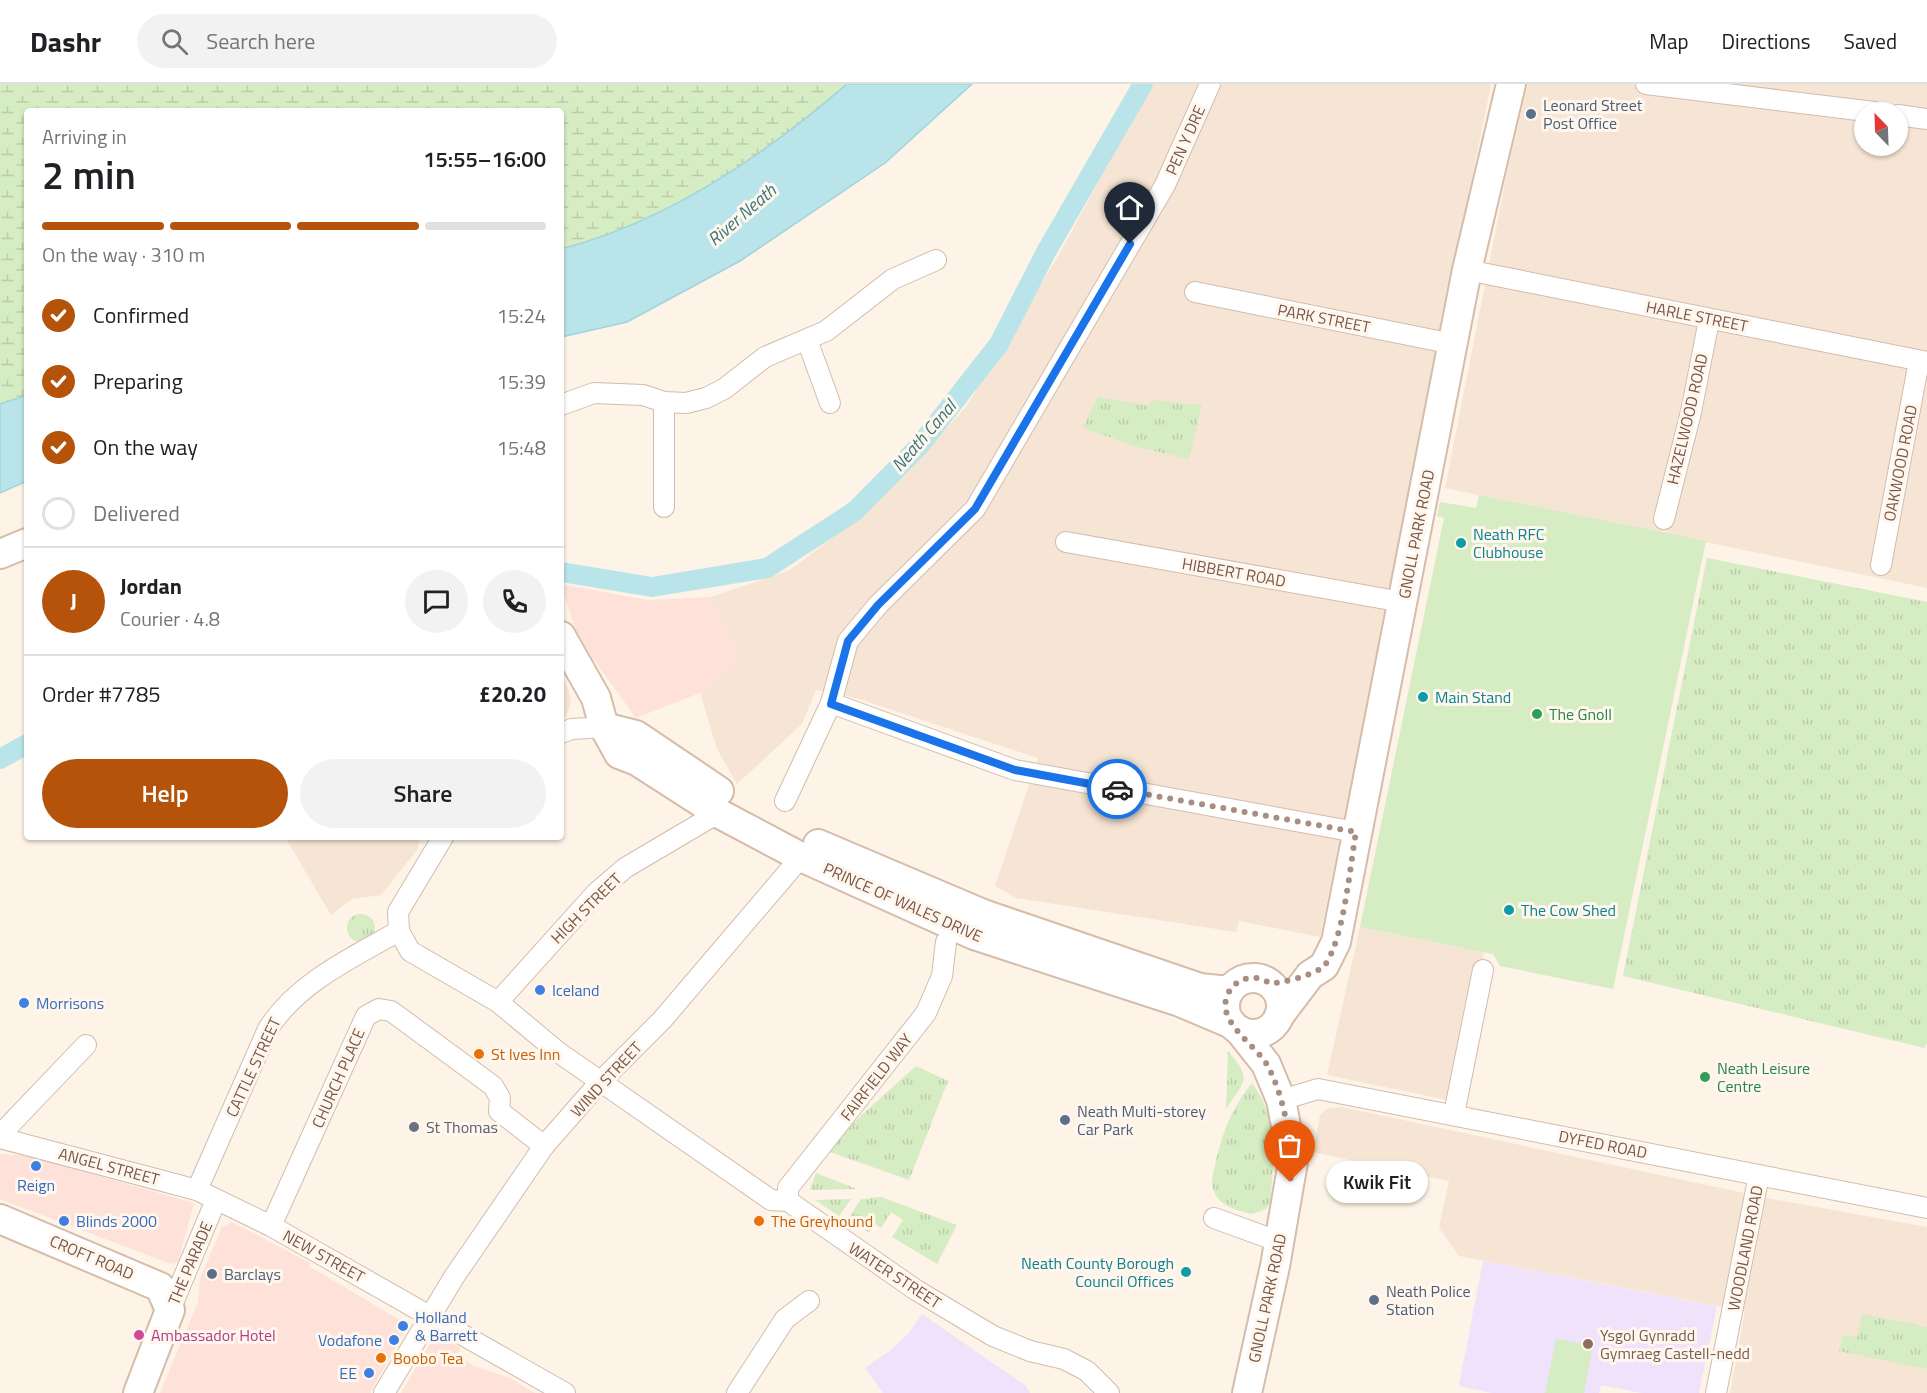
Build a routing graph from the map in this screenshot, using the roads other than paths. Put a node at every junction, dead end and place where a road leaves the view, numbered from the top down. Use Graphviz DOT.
graph roads {
  1 [pos="1210,84"];
  2 [pos="1511,84"];
  3 [pos="1646,84"];
  4 [pos="1854,110"];
  5 [pos="1908,117"];
  6 [pos="1927,119"];
  7 [pos="936,260"];
  8 [pos="1467,270"];
  9 [pos="1195,292"];
  10 [pos="1709,320"];
  11 [pos="807,340"];
  12 [pos="1453,344"];
  13 [pos="1923,362"];
  14 [pos="664,402"];
  15 [pos="830,403"];
  16 [pos="564,404"];
  17 [pos="664,507"];
  18 [pos="1664,519"];
  19 [pos="1066,542"];
  20 [pos="24,544"];
  21 [pos="0,554"];
  22 [pos="1881,565"];
  23 [pos="1402,602"];
  24 [pos="564,641"];
  25 [pos="831,704"];
  26 [pos="604,727"];
  27 [pos="564,733"];
  28 [pos="785,801"];
  29 [pos="718,813"];
  30 [pos="1356,832"];
  31 [pos="441,840"];
  32 [pos="801,858"];
  33 [pos="399,931"];
  34 [pos="946,942"];
  35 [pos="1483,970"];
  36 [pos="1310,975"];
  37 [pos="1269,983"];
  38 [pos="1229,991"];
  39 [pos="498,1002"];
  40 [pos="1276,1020"];
  41 [pos="1236,1027"];
  42 [pos="86,1045"];
  43 [pos="1266,1064"];
  44 [pos="600,1082"];
  45 [pos="1281,1101"];
  46 [pos="1455,1114"];
  47 [pos="0,1137"];
  48 [pos="544,1146"];
  49 [pos="1759,1174"];
  50 [pos="197,1190"];
  51 [pos="216,1200"];
  52 [pos="788,1202"];
  53 [pos="1927,1208"];
  54 [pos="1214,1218"];
  55 [pos="0,1219"];
  56 [pos="271,1226"];
  57 [pos="1280,1242"];
  58 [pos="809,1301"];
  59 [pos="170,1310"];
  60 [pos="430,1315"];
  61 [pos="138,1393"];
  62 [pos="384,1393"];
  63 [pos="565,1393"];
  64 [pos="737,1393"];
  65 [pos="1109,1393"];
  66 [pos="1246,1393"];
  67 [pos="1716,1393"];
  1 -- 25 [label="street, PEN Y DRE"];
  2 -- 8 [label="main road, GNOLL PARK ROAD"];
  3 -- 4 [label="street"];
  5 -- 6 [label="street"];
  7 -- 11 [label="street"];
  8 -- 10 [label="street, HARLE STREET"];
  8 -- 12 [label="main road, GNOLL PARK ROAD"];
  9 -- 12 [label="street, PARK STREET"];
  10 -- 13 [label="street, HARLE STREET"];
  10 -- 18 [label="street, HAZELWOOD ROAD"];
  11 -- 14 [label="street"];
  11 -- 15 [label="street"];
  12 -- 23 [label="main road, GNOLL PARK ROAD"];
  13 -- 22 [label="street, OAKWOOD ROAD"];
  14 -- 16 [label="street"];
  14 -- 17 [label="street"];
  19 -- 23 [label="street, HIBBERT ROAD"];
  20 -- 21 [label="main road"];
  23 -- 30 [label="main road, GNOLL PARK ROAD"];
  24 -- 26 [label="main road, PRINCE OF WALES DRIVE"];
  25 -- 28 [label="street, PEN Y DRE"];
  25 -- 30 [label="street"];
  26 -- 27 [label="street"];
  26 -- 29 [label="main road, PRINCE OF WALES DRIVE"];
  26 -- 38 [label="main road, PRINCE OF WALES DRIVE"];
  29 -- 32 [label="main road, PRINCE OF WALES DRIVE"];
  29 -- 39 [label="street, HIGH STREET"];
  30 -- 36 [label="main road, GNOLL PARK ROAD"];
  31 -- 33 [label="street"];
  32 -- 41 [label="main road, PRINCE OF WALES DRIVE"];
  32 -- 44 [label="street, WIND STREET"];
  33 -- 39 [label="street, WATER STREET"];
  33 -- 50 [label="street, CATTLE STREET"];
  34 -- 52 [label="street, FAIRFIELD WAY"];
  35 -- 46 [label="street"];
  36 -- 37 [label="main road"];
  36 -- 40 [label="main road, GNOLL PARK ROAD"];
  37 -- 38 [label="main road"];
  37 -- 40 [label="main road"];
  38 -- 41 [label="main road"];
  39 -- 44 [label="street, WATER STREET"];
  40 -- 41 [label="main road"];
  40 -- 43 [label="main road, GNOLL PARK ROAD"];
  41 -- 43 [label="main road, GNOLL PARK ROAD"];
  42 -- 47 [label="street"];
  43 -- 45 [label="main road, GNOLL PARK ROAD"];
  44 -- 48 [label="street, WIND STREET"];
  44 -- 52 [label="street, WATER STREET"];
  45 -- 46 [label="street, DYFED ROAD"];
  45 -- 57 [label="main road, GNOLL PARK ROAD"];
  46 -- 49 [label="street, DYFED ROAD"];
  47 -- 50 [label="street, ANGEL STREET"];
  48 -- 56 [label="street, CHURCH PLACE"];
  48 -- 60 [label="street, WIND STREET"];
  49 -- 53 [label="street, DYFED ROAD"];
  49 -- 67 [label="street, WOODLAND ROAD"];
  50 -- 51 [label="street, ANGEL STREET"];
  51 -- 56 [label="street, NEW STREET"];
  51 -- 59 [label="street, THE PARADE"];
  52 -- 65 [label="street, WATER STREET"];
  54 -- 57 [label="street"];
  55 -- 59 [label="main road, CROFT ROAD"];
  56 -- 60 [label="street, NEW STREET"];
  57 -- 66 [label="main road, GNOLL PARK ROAD"];
  58 -- 64 [label="street"];
  59 -- 61 [label="main road, THE PARADE"];
  60 -- 62 [label="street, WIND STREET"];
  60 -- 63 [label="street, NEW STREET"];
}
